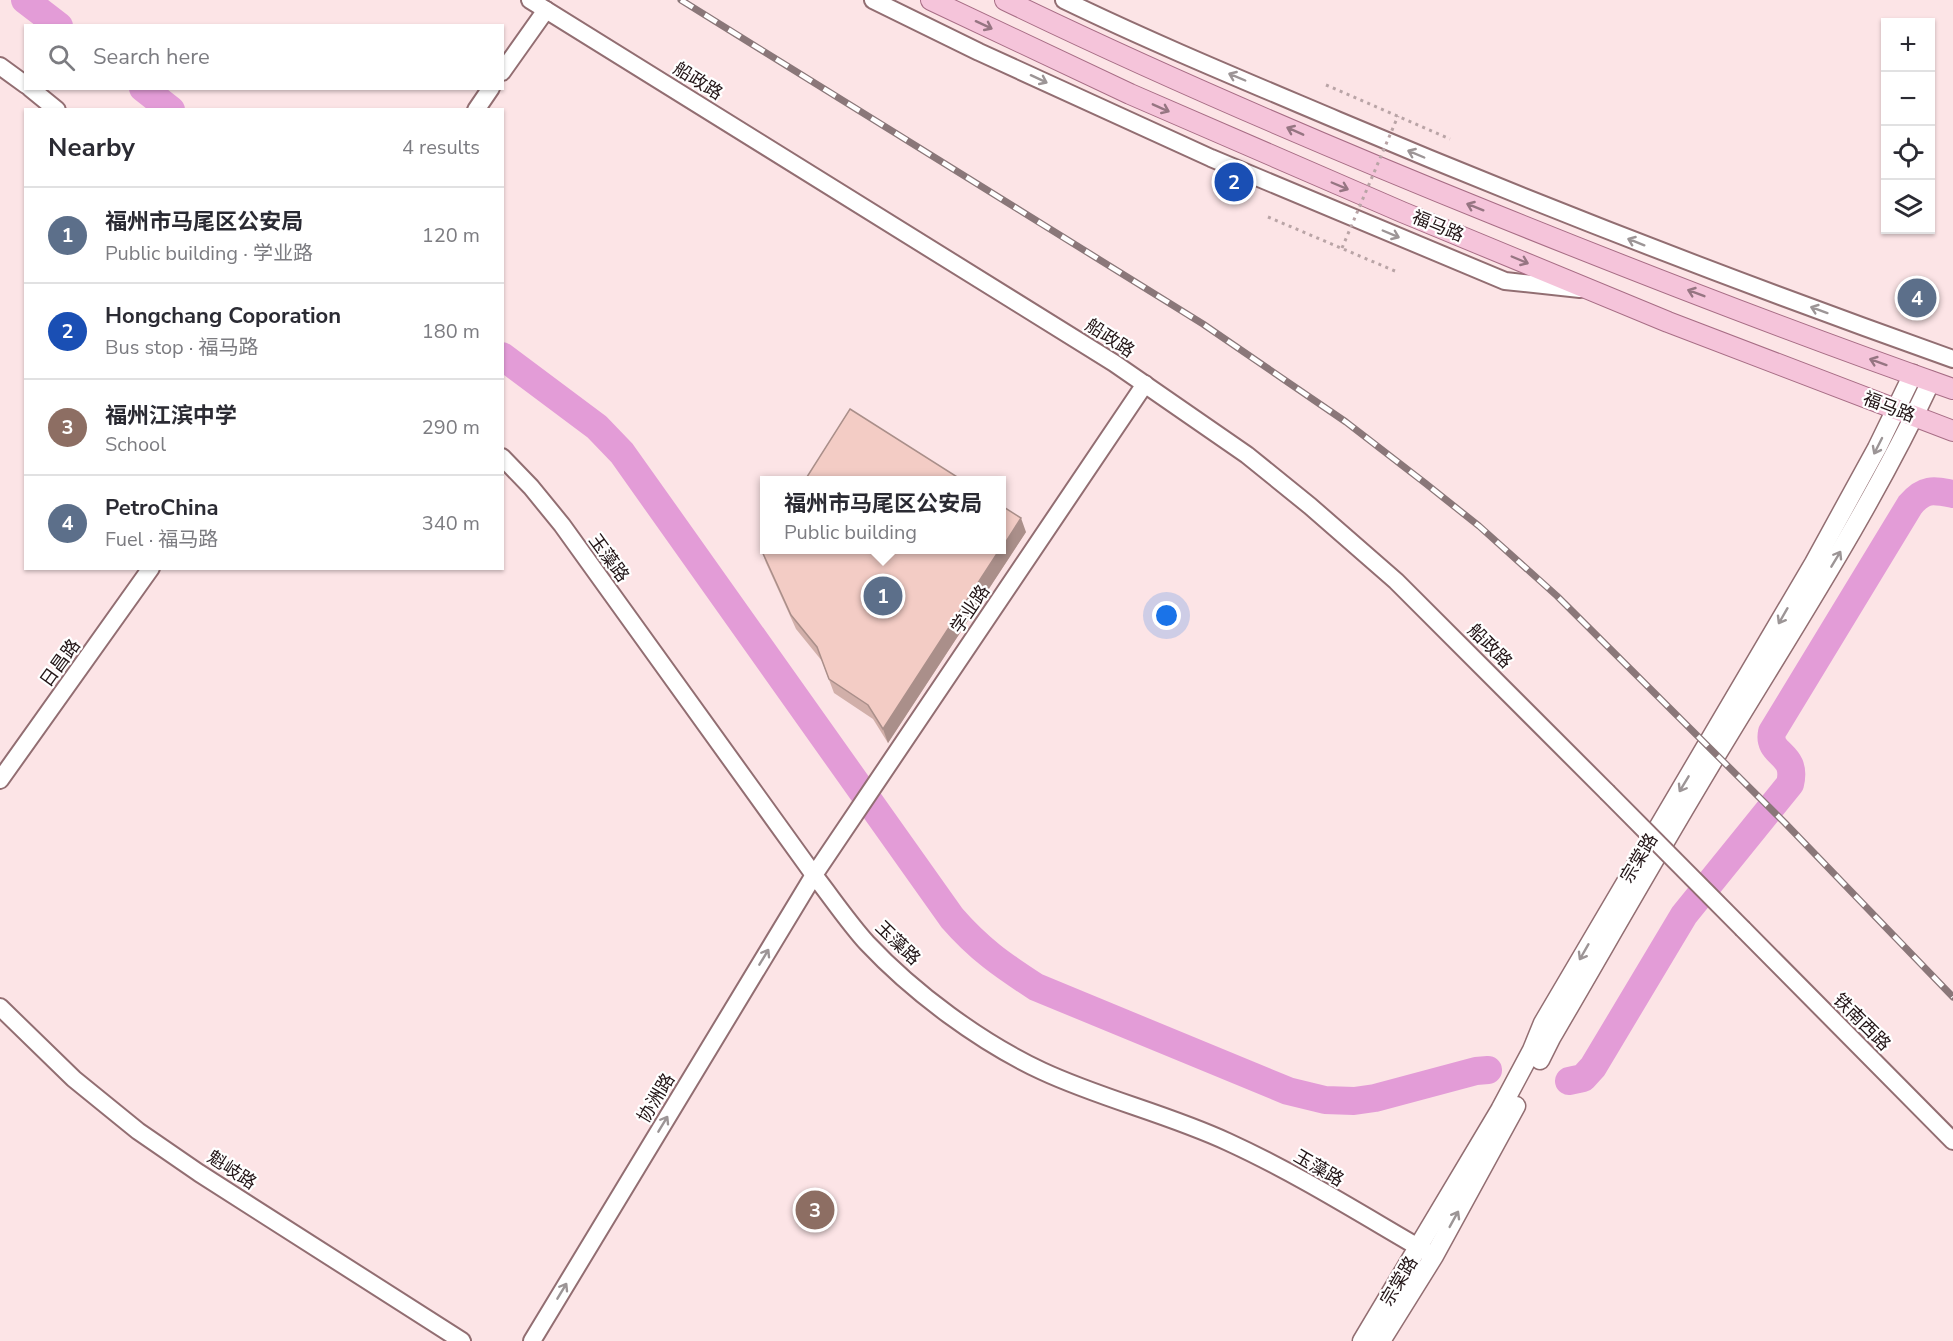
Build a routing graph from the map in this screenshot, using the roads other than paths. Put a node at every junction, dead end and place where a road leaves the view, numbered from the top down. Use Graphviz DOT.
graph roads {
  1 [pos="530,0"];
  2 [pos="873,0"];
  3 [pos="931,0"];
  4 [pos="1005,0"];
  5 [pos="1064,0"];
  6 [pos="546,10"];
  7 [pos="0,66"];
  8 [pos="504,69"];
  9 [pos="24,84"];
  10 [pos="32,90"];
  11 [pos="490,90"];
  12 [pos="55,108"];
  13 [pos="477,108"];
  14 [pos="1592,290"];
  15 [pos="1953,358"];
  16 [pos="1922,378"];
  17 [pos="1144,384"];
  18 [pos="1953,389"];
  19 [pos="1895,409"];
  20 [pos="1914,416"];
  21 [pos="1953,431"];
  22 [pos="504,459"];
  23 [pos="150,570"];
  24 [pos="0,780"];
  25 [pos="841,836"];
  26 [pos="814,875"];
  27 [pos="1743,929"];
  28 [pos="0,1007"];
  29 [pos="1953,1141"];
  30 [pos="1426,1252"];
  31 [pos="462,1341"];
  32 [pos="532,1341"];
  33 [pos="1362,1341"];
  34 [pos="1381,1341"];
  1 -- 6 [label="street, 船政路"];
  2 -- 14 [label="street, one-way"];
  3 -- 14 [label="main road, 福马路, one-way"];
  16 -- 4 [label="main road, 福马路, one-way"];
  15 -- 5 [label="street, one-way"];
  6 -- 8 [label="street"];
  6 -- 17 [label="street, 船政路"];
  7 -- 9 [label="street"];
  10 -- 12 [label="street"];
  11 -- 13 [label="street"];
  14 -- 19 [label="main road, 福马路"];
  16 -- 18 [label="main road, 福马路"];
  16 -- 19 [label="main road, 宗棠路"];
  16 -- 20 [label="main road, 宗棠路"];
  17 -- 25 [label="street, 学业路"];
  17 -- 27 [label="street, 船政路, bridge"];
  19 -- 20 [label="main road, 福马路"];
  19 -- 30 [label="main road, 宗棠路, one-way"];
  20 -- 21 [label="main road, 福马路"];
  30 -- 20 [label="main road, 宗棠路, one-way"];
  22 -- 26 [label="street, 玉藻路"];
  23 -- 24 [label="street, 日昌路"];
  25 -- 26 [label="street, 协洲路"];
  26 -- 30 [label="street, 玉藻路"];
  32 -- 26 [label="street, 协洲路, one-way"];
  27 -- 29 [label="street, 铁南西路"];
  28 -- 31 [label="street, 魁岐路"];
  30 -- 33 [label="main road, 宗棠路"];
  30 -- 34 [label="main road, 宗棠路"];
}
